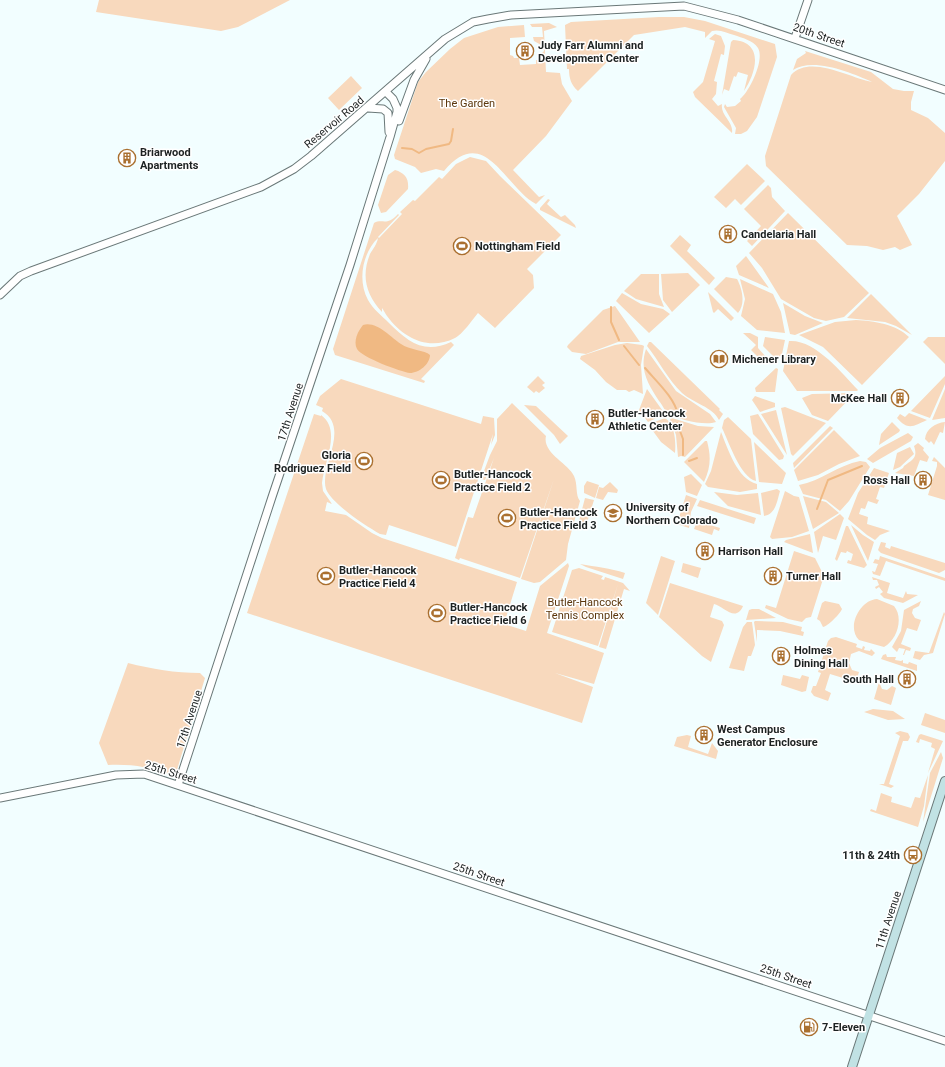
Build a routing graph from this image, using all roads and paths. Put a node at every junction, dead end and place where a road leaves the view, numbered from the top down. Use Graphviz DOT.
graph roads {
  1 [pos="808,0"];
  2 [pos="684,6"];
  3 [pos="795,38"];
  4 [pos="431,52"];
  5 [pos="945,90"];
  6 [pos="386,92"];
  7 [pos="368,108"];
  8 [pos="390,137"];
  9 [pos="0,295"];
  10 [pos="945,781"];
  11 [pos="178,785"];
  12 [pos="0,798"];
  13 [pos="868,1016"];
  14 [pos="945,1041"];
  15 [pos="852,1067"];
  1 -- 3 [label="street"];
  2 -- 3 [label="street, 20th Street"];
  2 -- 4 [label="street, Reservoir Road"];
  3 -- 5 [label="street, 20th Street"];
  4 -- 6 [label="street, Reservoir Road"];
  4 -- 8 [label="street"];
  6 -- 7 [label="street, Reservoir Road"];
  6 -- 8 [label="street, 17th Avenue"];
  7 -- 8 [label="street"];
  7 -- 9 [label="street, Reservoir Road"];
  8 -- 11 [label="street, 17th Avenue"];
  10 -- 13 [label="main road, 11th Avenue"];
  11 -- 12 [label="street, 25th Street"];
  11 -- 13 [label="street, 25th Street"];
  13 -- 14 [label="street, 25th Street"];
  13 -- 15 [label="main road, 11th Avenue"];
}
